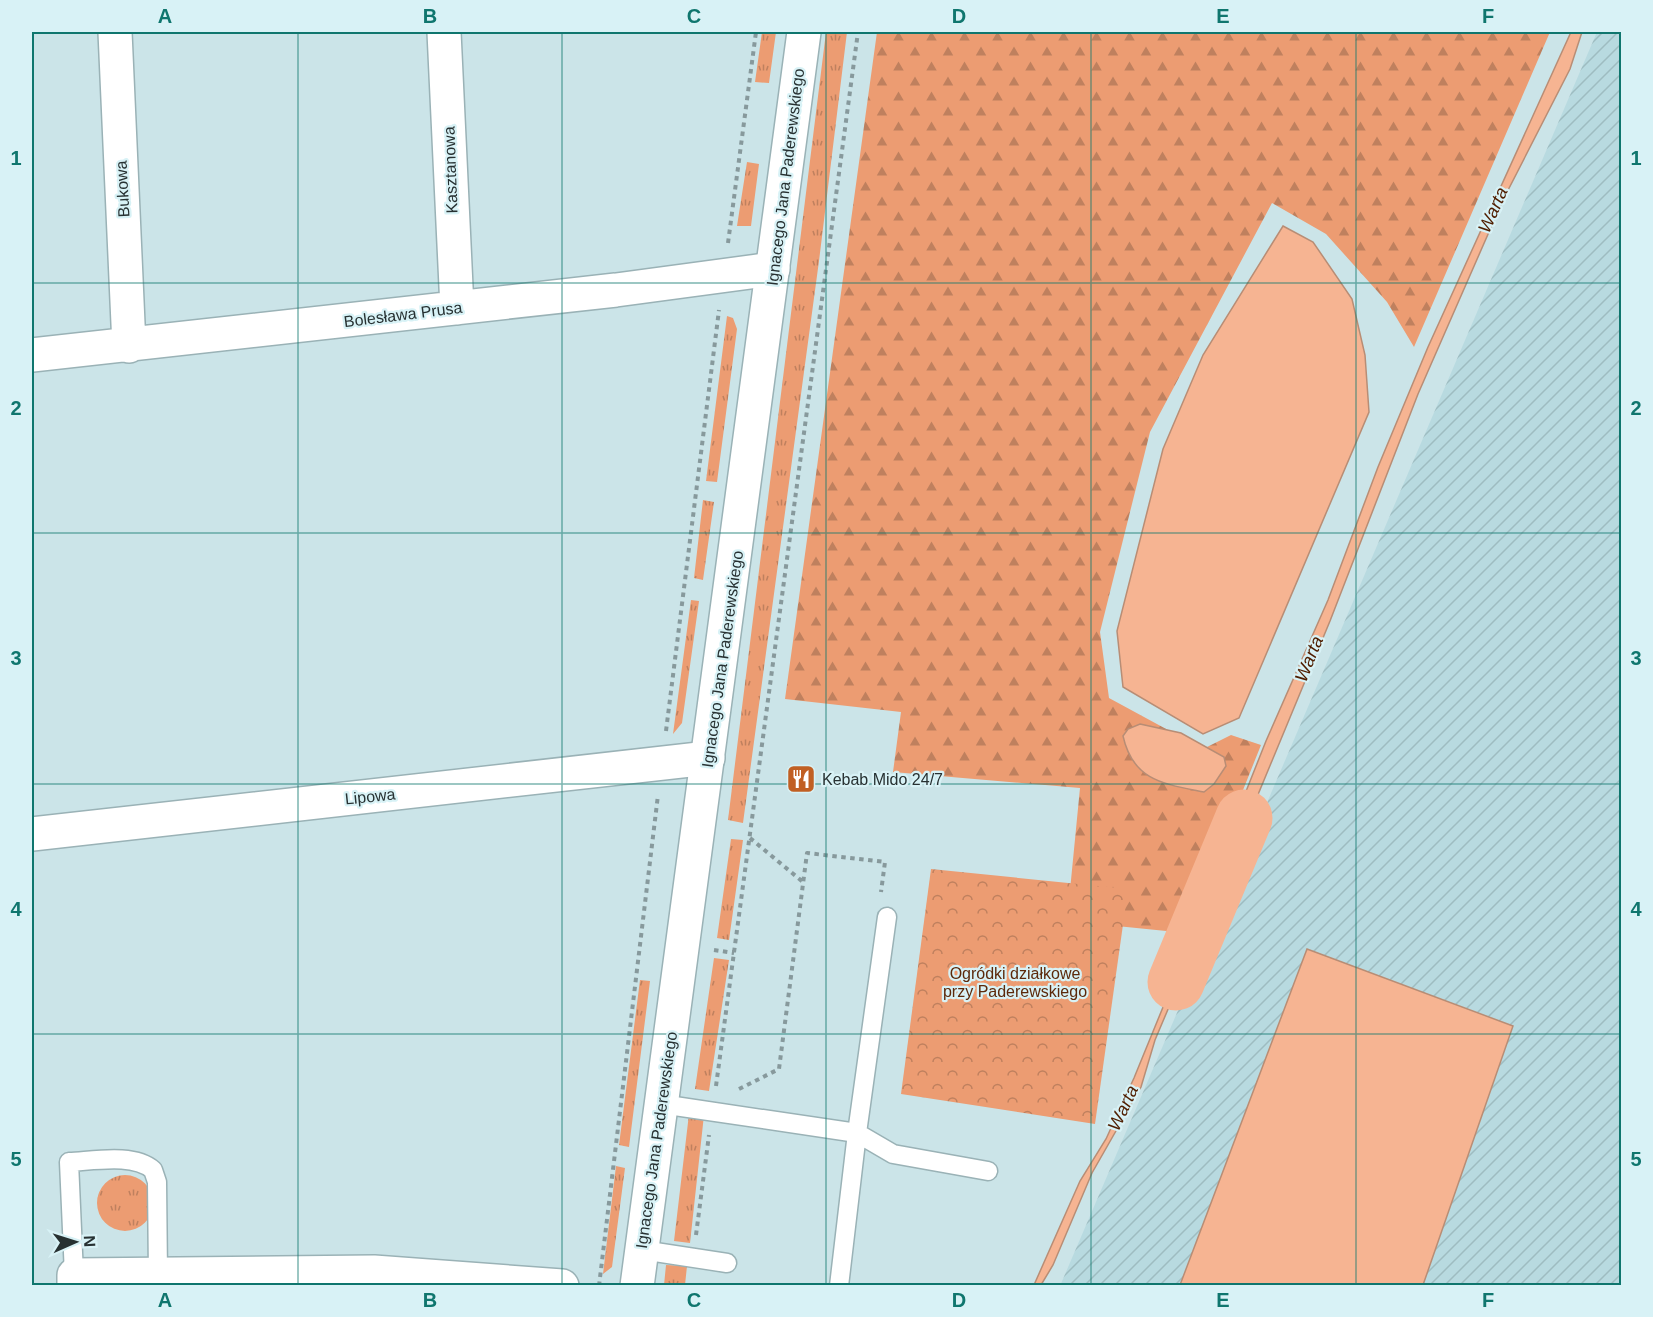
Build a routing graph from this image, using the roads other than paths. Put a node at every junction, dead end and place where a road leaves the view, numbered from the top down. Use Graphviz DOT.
graph roads {
  1 [pos="115,32"];
  2 [pos="444,32"];
  3 [pos="804,32"];
  4 [pos="773,269"];
  5 [pos="457,308"];
  6 [pos="129,346"];
  7 [pos="32,356"];
  8 [pos="708,758"];
  9 [pos="32,834"];
  10 [pos="887,917"];
  11 [pos="661,1104"];
  12 [pos="857,1133"];
  13 [pos="988,1170"];
  14 [pos="642,1250"];
  15 [pos="728,1263"];
  16 [pos="158,1275"];
  17 [pos="74,1280"];
  18 [pos="562,1286"];
  19 [pos="637,1286"];
  20 [pos="839,1286"];
  1 -- 6 [label="street, Bukowa"];
  2 -- 5 [label="street, Kasztanowa"];
  3 -- 4 [label="street, Ignacego Jana Paderewskiego"];
  4 -- 5 [label="street, Bolesława Prusa"];
  4 -- 8 [label="street, Ignacego Jana Paderewskiego"];
  5 -- 6 [label="street, Bolesława Prusa"];
  6 -- 7 [label="street, Bolesława Prusa"];
  8 -- 9 [label="street, Lipowa"];
  8 -- 11 [label="street, Ignacego Jana Paderewskiego"];
  10 -- 12 [label="lane"];
  11 -- 12 [label="lane"];
  11 -- 14 [label="street, Ignacego Jana Paderewskiego"];
  12 -- 13 [label="lane"];
  12 -- 20 [label="lane"];
  14 -- 15 [label="lane"];
  14 -- 19 [label="street, Ignacego Jana Paderewskiego"];
  16 -- 17 [label="street"];
  16 -- 17 [label="lane"];
  16 -- 18 [label="street"];
}
